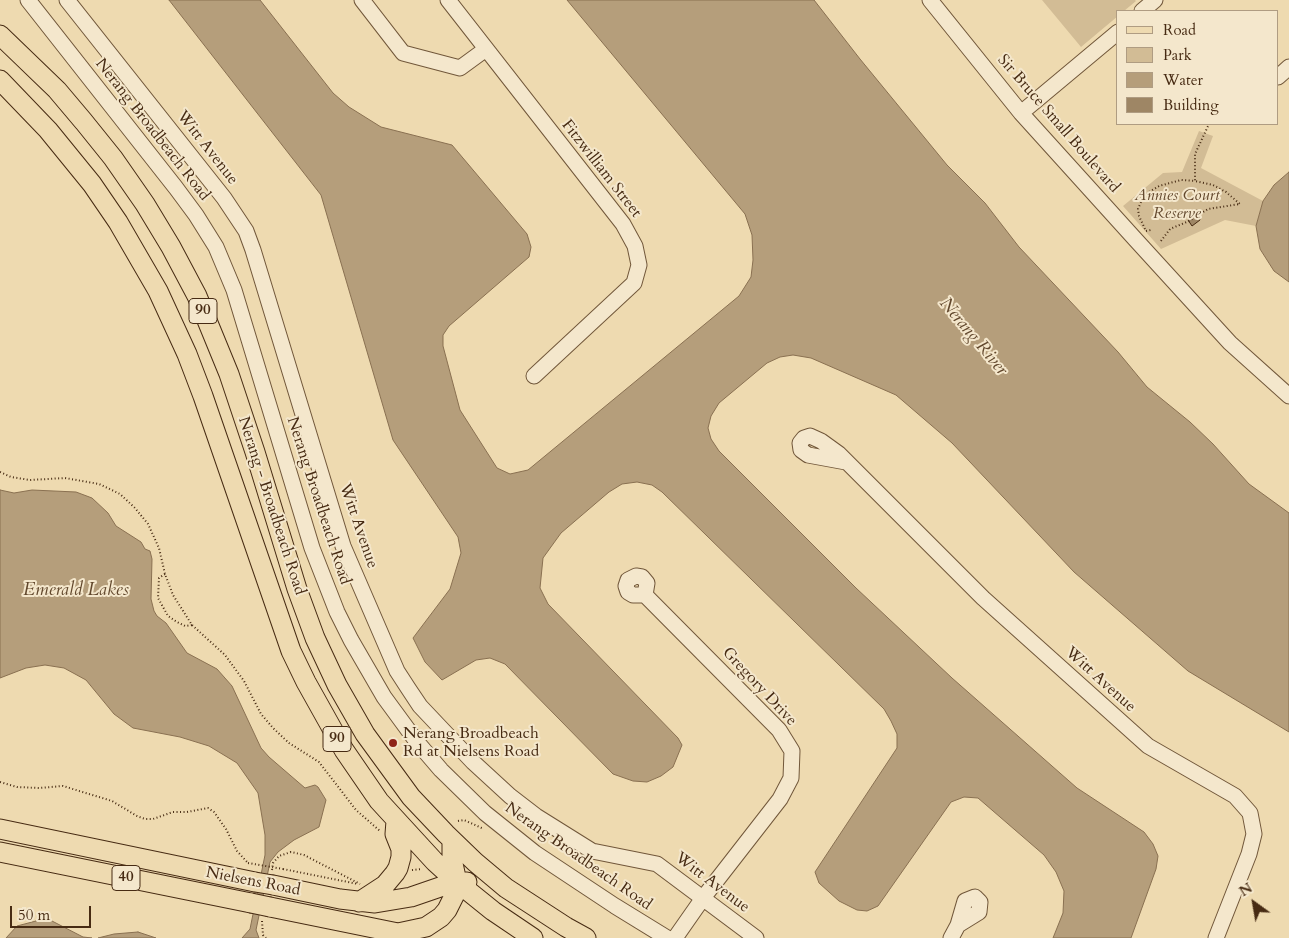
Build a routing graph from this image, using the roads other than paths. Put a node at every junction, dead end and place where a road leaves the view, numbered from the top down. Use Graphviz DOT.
graph roads {
  1 [pos="28,0"];
  2 [pos="66,0"];
  3 [pos="362,0"];
  4 [pos="448,0"];
  5 [pos="930,0"];
  6 [pos="1156,0"];
  7 [pos="1143,10"];
  8 [pos="1116,34"];
  9 [pos="0,35"];
  10 [pos="486,49"];
  11 [pos="1289,67"];
  12 [pos="1279,76"];
  13 [pos="0,80"];
  14 [pos="1021,113"];
  15 [pos="534,376"];
  16 [pos="1289,396"];
  17 [pos="846,462"];
  18 [pos="645,595"];
  19 [pos="390,828"];
  20 [pos="0,829"];
  21 [pos="452,841"];
  22 [pos="0,852"];
  23 [pos="457,882"];
  24 [pos="506,888"];
  25 [pos="703,898"];
  26 [pos="359,902"];
  27 [pos="404,936"];
  28 [pos="533,938"];
  29 [pos="586,938"];
  30 [pos="666,938"];
  31 [pos="675,938"];
  32 [pos="756,938"];
  33 [pos="1216,938"];
  1 -- 30 [label="street, Nerang Broadbeach Road"];
  2 -- 25 [label="street, Witt Avenue"];
  3 -- 10 [label="street"];
  4 -- 10 [label="street, Fitzwilliam Street"];
  5 -- 14 [label="street, Sir Bruce Small Boulevard"];
  6 -- 7 [label="street"];
  8 -- 14 [label="street"];
  9 -- 21 [label="main road, Nerang - Broadbeach Road / 90"];
  10 -- 15 [label="street, Fitzwilliam Street"];
  11 -- 12 [label="street"];
  13 -- 19 [label="main road, Nerang - Broadbeach Road / 90"];
  14 -- 16 [label="street, Sir Bruce Small Boulevard"];
  17 -- 33 [label="street, Witt Avenue"];
  18 -- 25 [label="street, Gregory Drive"];
  19 -- 23 [label="main road, Nerang - Broadbeach Road / 90"];
  19 -- 26 [label="main road"];
  20 -- 26 [label="main road, Nielsens Road / 40"];
  21 -- 23 [label="main road, 40"];
  21 -- 24 [label="main road, Nerang - Broadbeach Road / 90"];
  22 -- 27 [label="main road, Nielsens Road / 40"];
  23 -- 24 [label="main road, Nielsens Road / 40"];
  23 -- 26 [label="main road, Nielsens Road / 40"];
  23 -- 27 [label="main road, 40"];
  23 -- 28 [label="main road, Nerang - Broadbeach Road / 90"];
  24 -- 29 [label="main road, Nerang - Broadbeach Road / 90"];
  25 -- 31 [label="street, Gregory Drive"];
  25 -- 32 [label="street, Witt Avenue"];
}
